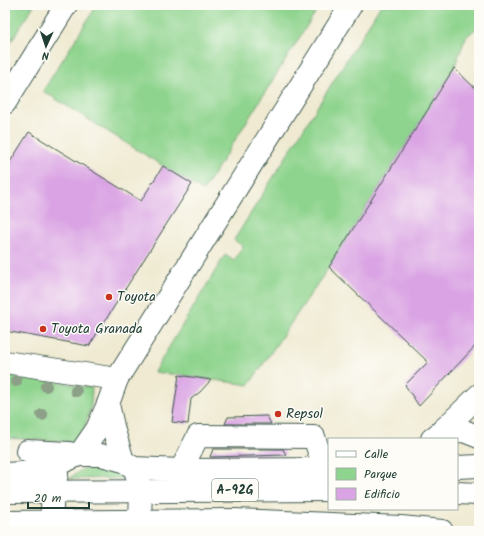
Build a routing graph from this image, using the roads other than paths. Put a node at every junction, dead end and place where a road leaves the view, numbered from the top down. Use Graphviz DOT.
graph roads {
  1 [pos="66,5"];
  2 [pos="351,5"];
  3 [pos="5,103"];
  4 [pos="5,362"];
  5 [pos="116,379"];
  6 [pos="479,395"];
  7 [pos="108,404"];
  8 [pos="436,436"];
  9 [pos="479,437"];
  10 [pos="27,451"];
  11 [pos="70,459"];
  12 [pos="128,464"];
  13 [pos="184,464"];
  14 [pos="479,466"];
  15 [pos="458,467"];
  16 [pos="327,472"];
  17 [pos="5,474"];
  18 [pos="141,491"];
  19 [pos="5,492"];
  20 [pos="52,492"];
  21 [pos="458,493"];
  22 [pos="479,494"];
  23 [pos="5,522"];
  24 [pos="53,526"];
  25 [pos="139,526"];
  26 [pos="391,529"];
  27 [pos="442,531"];
  1 -- 3 [label="main road"];
  2 -- 5 [label="main road"];
  4 -- 5 [label="main road"];
  5 -- 7 [label="main road"];
  6 -- 8 [label="main road"];
  7 -- 11 [label="main road"];
  7 -- 12 [label="main road"];
  8 -- 9 [label="main road"];
  10 -- 11 [label="main road"];
  11 -- 12 [label="main road"];
  11 -- 17 [label="main road"];
  11 -- 20 [label="main road"];
  12 -- 13 [label="main road"];
  12 -- 18 [label="main road"];
  13 -- 16 [label="main road"];
  13 -- 16 [label="main road"];
  14 -- 15 [label="main road"];
  16 -- 18 [label="main road, A-92G"];
  18 -- 20 [label="main road, A-92G"];
  18 -- 25 [label="main road"];
  19 -- 20 [label="main road, A-92G"];
  20 -- 24 [label="main road"];
  21 -- 22 [label="main road"];
  23 -- 24 [label="main road, A-92G"];
  24 -- 25 [label="main road, A-92G"];
  25 -- 26 [label="main road, A-92G"];
  26 -- 27 [label="main road, A-92G"];
}
